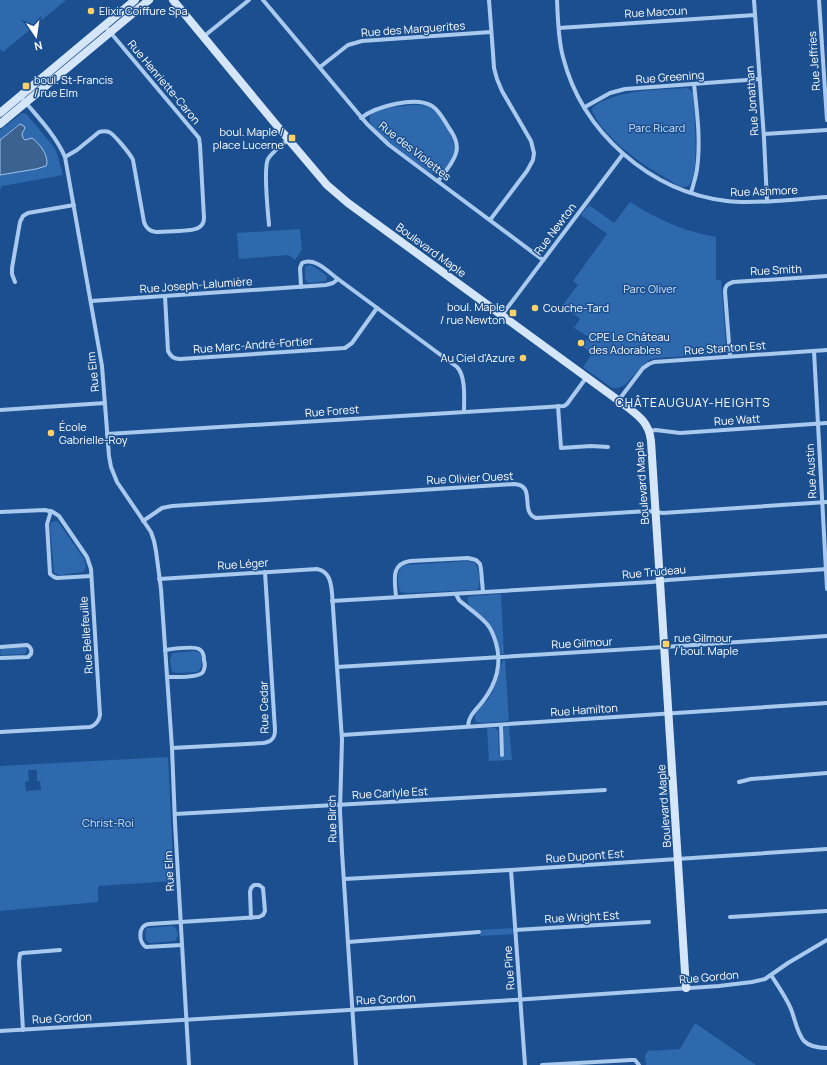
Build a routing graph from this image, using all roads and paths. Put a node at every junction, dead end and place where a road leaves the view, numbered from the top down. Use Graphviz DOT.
graph roads {
  1 [pos="135,0"];
  2 [pos="149,0"];
  3 [pos="173,0"];
  4 [pos="248,0"];
  5 [pos="263,0"];
  6 [pos="489,0"];
  7 [pos="557,0"];
  8 [pos="754,0"];
  9 [pos="819,0"];
  10 [pos="755,15"];
  11 [pos="559,28"];
  12 [pos="108,29"];
  13 [pos="491,32"];
  14 [pos="204,37"];
  15 [pos="320,67"];
  16 [pos="760,79"];
  17 [pos="694,84"];
  18 [pos="23,100"];
  19 [pos="585,107"];
  20 [pos="0,113"];
  21 [pos="361,118"];
  22 [pos="827,120"];
  23 [pos="0,124"];
  24 [pos="827,130"];
  25 [pos="764,134"];
  26 [pos="289,139"];
  27 [pos="623,154"];
  28 [pos="65,157"];
  29 [pos="438,181"];
  30 [pos="691,193"];
  31 [pos="827,197"];
  32 [pos="767,201"];
  33 [pos="74,205"];
  34 [pos="490,220"];
  35 [pos="269,225"];
  36 [pos="543,260"];
  37 [pos="827,276"];
  38 [pos="338,279"];
  39 [pos="15,282"];
  40 [pos="301,287"];
  41 [pos="165,296"];
  42 [pos="91,301"];
  43 [pos="377,308"];
  44 [pos="502,316"];
  45 [pos="827,350"];
  46 [pos="814,351"];
  47 [pos="730,356"];
  48 [pos="586,378"];
  49 [pos="618,401"];
  50 [pos="105,403"];
  51 [pos="558,406"];
  52 [pos="0,410"];
  53 [pos="464,412"];
  54 [pos="827,423"];
  55 [pos="818,424"];
  56 [pos="649,431"];
  57 [pos="108,434"];
  58 [pos="608,447"];
  59 [pos="821,502"];
  60 [pos="827,502"];
  61 [pos="51,511"];
  62 [pos="0,512"];
  63 [pos="656,512"];
  64 [pos="144,521"];
  65 [pos="826,569"];
  66 [pos="265,572"];
  67 [pos="326,574"];
  68 [pos="91,576"];
  69 [pos="160,579"];
  70 [pos="660,581"];
  71 [pos="827,589"];
  72 [pos="483,592"];
  73 [pos="456,594"];
  74 [pos="396,597"];
  75 [pos="332,601"];
  76 [pos="827,636"];
  77 [pos="0,647"];
  78 [pos="664,647"];
  79 [pos="165,650"];
  80 [pos="499,657"];
  81 [pos="0,658"];
  82 [pos="337,667"];
  83 [pos="167,677"];
  84 [pos="827,703"];
  85 [pos="669,714"];
  86 [pos="501,725"];
  87 [pos="468,726"];
  88 [pos="0,732"];
  89 [pos="342,735"];
  90 [pos="172,748"];
  91 [pos="502,755"];
  92 [pos="827,773"];
  93 [pos="739,782"];
  94 [pos="605,790"];
  95 [pos="340,805"];
  96 [pos="175,814"];
  97 [pos="827,849"];
  98 [pos="678,859"];
  99 [pos="511,870"];
  100 [pos="344,879"];
  101 [pos="827,911"];
  102 [pos="730,917"];
  103 [pos="251,918"];
  104 [pos="181,922"];
  105 [pos="649,922"];
  106 [pos="515,930"];
  107 [pos="479,932"];
  108 [pos="827,940"];
  109 [pos="348,942"];
  110 [pos="182,945"];
  111 [pos="60,950"];
  112 [pos="771,975"];
  113 [pos="686,988"];
  114 [pos="520,1000"];
  115 [pos="352,1010"];
  116 [pos="187,1020"];
  117 [pos="23,1030"];
  118 [pos="0,1031"];
  119 [pos="827,1048"];
  120 [pos="189,1065"];
  121 [pos="356,1065"];
  122 [pos="525,1065"];
  123 [pos="542,1065"];
  124 [pos="640,1065"];
  1 -- 12 [label="street"];
  2 -- 12 [label="street"];
  3 -- 14 [label="street, Boulevard Maple"];
  4 -- 14 [label="street"];
  5 -- 15 [label="street, Rue des Violettes"];
  6 -- 13 [label="street"];
  7 -- 11 [label="street, Rue Ashmore"];
  8 -- 10 [label="street, Rue Jonathan"];
  9 -- 22 [label="street, Rue Jeffries"];
  10 -- 11 [label="street, Rue Macoun"];
  10 -- 16 [label="street, Rue Jonathan"];
  11 -- 19 [label="street, Rue Ashmore"];
  12 -- 18 [label="street"];
  12 -- 28 [label="street, Rue Henriette-Caron"];
  13 -- 15 [label="street, Rue des Marguerites"];
  13 -- 34 [label="street"];
  14 -- 26 [label="street, Boulevard Maple"];
  15 -- 21 [label="street, Rue des Violettes"];
  16 -- 17 [label="street, Rue Greening"];
  16 -- 25 [label="street, Rue Jonathan"];
  17 -- 19 [label="street, Rue Greening"];
  17 -- 30 [label="street"];
  18 -- 20 [label="street"];
  18 -- 23 [label="street"];
  18 -- 28 [label="street, Rue Elm"];
  19 -- 27 [label="street, Rue Ashmore"];
  21 -- 29 [label="street, Rue des Violettes"];
  21 -- 29 [label="street"];
  24 -- 25 [label="street"];
  25 -- 32 [label="street, Rue Jonathan"];
  26 -- 35 [label="street"];
  26 -- 44 [label="street, Boulevard Maple"];
  27 -- 30 [label="street, Rue Ashmore"];
  27 -- 36 [label="street, Rue Newton"];
  28 -- 33 [label="street, Rue Elm"];
  29 -- 34 [label="street, Rue des Violettes"];
  30 -- 32 [label="street, Rue Ashmore"];
  31 -- 32 [label="street, Rue Ashmore"];
  33 -- 39 [label="street"];
  33 -- 42 [label="street, Rue Elm"];
  34 -- 36 [label="street, Rue des Violettes"];
  36 -- 44 [label="street, Rue Newton"];
  37 -- 47 [label="street, Rue Smith"];
  38 -- 40 [label="street, Rue Joseph-Lalumière"];
  38 -- 40 [label="street"];
  38 -- 43 [label="street"];
  40 -- 41 [label="street, Rue Joseph-Lalumière"];
  41 -- 42 [label="street, Rue Joseph-Lalumière"];
  41 -- 43 [label="street, Rue Marc-André-Fortier"];
  42 -- 50 [label="street, Rue Elm"];
  43 -- 53 [label="street"];
  44 -- 48 [label="street, Boulevard Maple"];
  45 -- 46 [label="street, Rue Stanton Est"];
  46 -- 47 [label="street, Rue Stanton Est"];
  46 -- 55 [label="street, Rue Austin"];
  47 -- 49 [label="street, Rue Stanton Est"];
  48 -- 49 [label="street, Boulevard Maple"];
  48 -- 51 [label="street"];
  49 -- 56 [label="street, Boulevard Maple"];
  50 -- 52 [label="street"];
  50 -- 57 [label="street, Rue Elm"];
  51 -- 53 [label="street, Rue Forest"];
  51 -- 58 [label="street"];
  53 -- 57 [label="street, Rue Forest"];
  54 -- 55 [label="street, Rue Watt"];
  55 -- 56 [label="street, Rue Watt"];
  55 -- 59 [label="street, Rue Austin"];
  56 -- 63 [label="street, Boulevard Maple"];
  57 -- 64 [label="street, Rue Elm"];
  59 -- 60 [label="street, Rue Olivier Ouest"];
  59 -- 63 [label="street, Rue Olivier Ouest"];
  59 -- 65 [label="street, Rue Austin"];
  61 -- 62 [label="street"];
  61 -- 68 [label="street, Rue Bellefeuille"];
  61 -- 68 [label="street"];
  63 -- 64 [label="street, Rue Olivier Ouest"];
  63 -- 70 [label="street, Boulevard Maple"];
  64 -- 69 [label="street, Rue Elm"];
  65 -- 70 [label="street, Rue Trudeau"];
  65 -- 71 [label="street, Rue Austin"];
  66 -- 67 [label="street, Rue Léger"];
  66 -- 69 [label="street, Rue Léger"];
  66 -- 90 [label="street, Rue Cedar"];
  67 -- 75 [label="street, Rue Birch"];
  68 -- 88 [label="street, Rue Bellefeuille"];
  69 -- 79 [label="street, Rue Elm"];
  70 -- 72 [label="street, Rue Trudeau"];
  70 -- 78 [label="street, Boulevard Maple"];
  72 -- 73 [label="street, Rue Trudeau"];
  72 -- 74 [label="street"];
  73 -- 74 [label="street, Rue Trudeau"];
  73 -- 80 [label="street"];
  74 -- 75 [label="street, Rue Trudeau"];
  75 -- 82 [label="street, Rue Birch"];
  76 -- 78 [label="street, Rue Gilmour"];
  77 -- 81 [label="street"];
  78 -- 80 [label="street, Rue Gilmour"];
  78 -- 85 [label="street, Boulevard Maple"];
  79 -- 83 [label="street, Rue Elm"];
  79 -- 83 [label="street"];
  80 -- 82 [label="street, Rue Gilmour"];
  80 -- 87 [label="street"];
  82 -- 89 [label="street, Rue Birch"];
  83 -- 90 [label="street, Rue Elm"];
  84 -- 85 [label="street, Rue Hamilton"];
  85 -- 86 [label="street, Rue Hamilton"];
  85 -- 98 [label="street, Boulevard Maple"];
  86 -- 87 [label="street, Rue Hamilton"];
  86 -- 91 [label="street"];
  87 -- 89 [label="street, Rue Hamilton"];
  89 -- 95 [label="street, Rue Birch"];
  90 -- 96 [label="street, Rue Elm"];
  92 -- 93 [label="street"];
  94 -- 95 [label="street, Rue Carlyle Est"];
  95 -- 96 [label="street, Rue Carlyle Est"];
  95 -- 100 [label="street, Rue Birch"];
  96 -- 104 [label="street, Rue Elm"];
  97 -- 98 [label="street, Rue Dupont Est"];
  98 -- 99 [label="street, Rue Dupont Est"];
  98 -- 113 [label="street, Boulevard Maple"];
  99 -- 100 [label="street, Rue Dupont Est"];
  99 -- 106 [label="street, Rue Pine"];
  100 -- 109 [label="street, Rue Birch"];
  101 -- 102 [label="street"];
  103 -- 103 [label="street"];
  103 -- 104 [label="street"];
  104 -- 110 [label="street, Rue Elm"];
  104 -- 110 [label="street"];
  105 -- 106 [label="street, Rue Wright Est"];
  106 -- 114 [label="street, Rue Pine"];
  107 -- 109 [label="street"];
  108 -- 112 [label="street"];
  109 -- 115 [label="street, Rue Birch"];
  110 -- 116 [label="street, Rue Elm"];
  111 -- 117 [label="street"];
  112 -- 113 [label="street, Rue Gordon"];
  112 -- 119 [label="street"];
  113 -- 114 [label="street, Rue Gordon"];
  114 -- 115 [label="street, Rue Gordon"];
  114 -- 122 [label="street, Rue Pine"];
  115 -- 116 [label="street, Rue Gordon"];
  115 -- 121 [label="street, Rue Birch"];
  116 -- 117 [label="street, Rue Gordon"];
  116 -- 120 [label="street, Rue Elm"];
  117 -- 118 [label="street, Rue Gordon"];
  123 -- 124 [label="street"];
}
